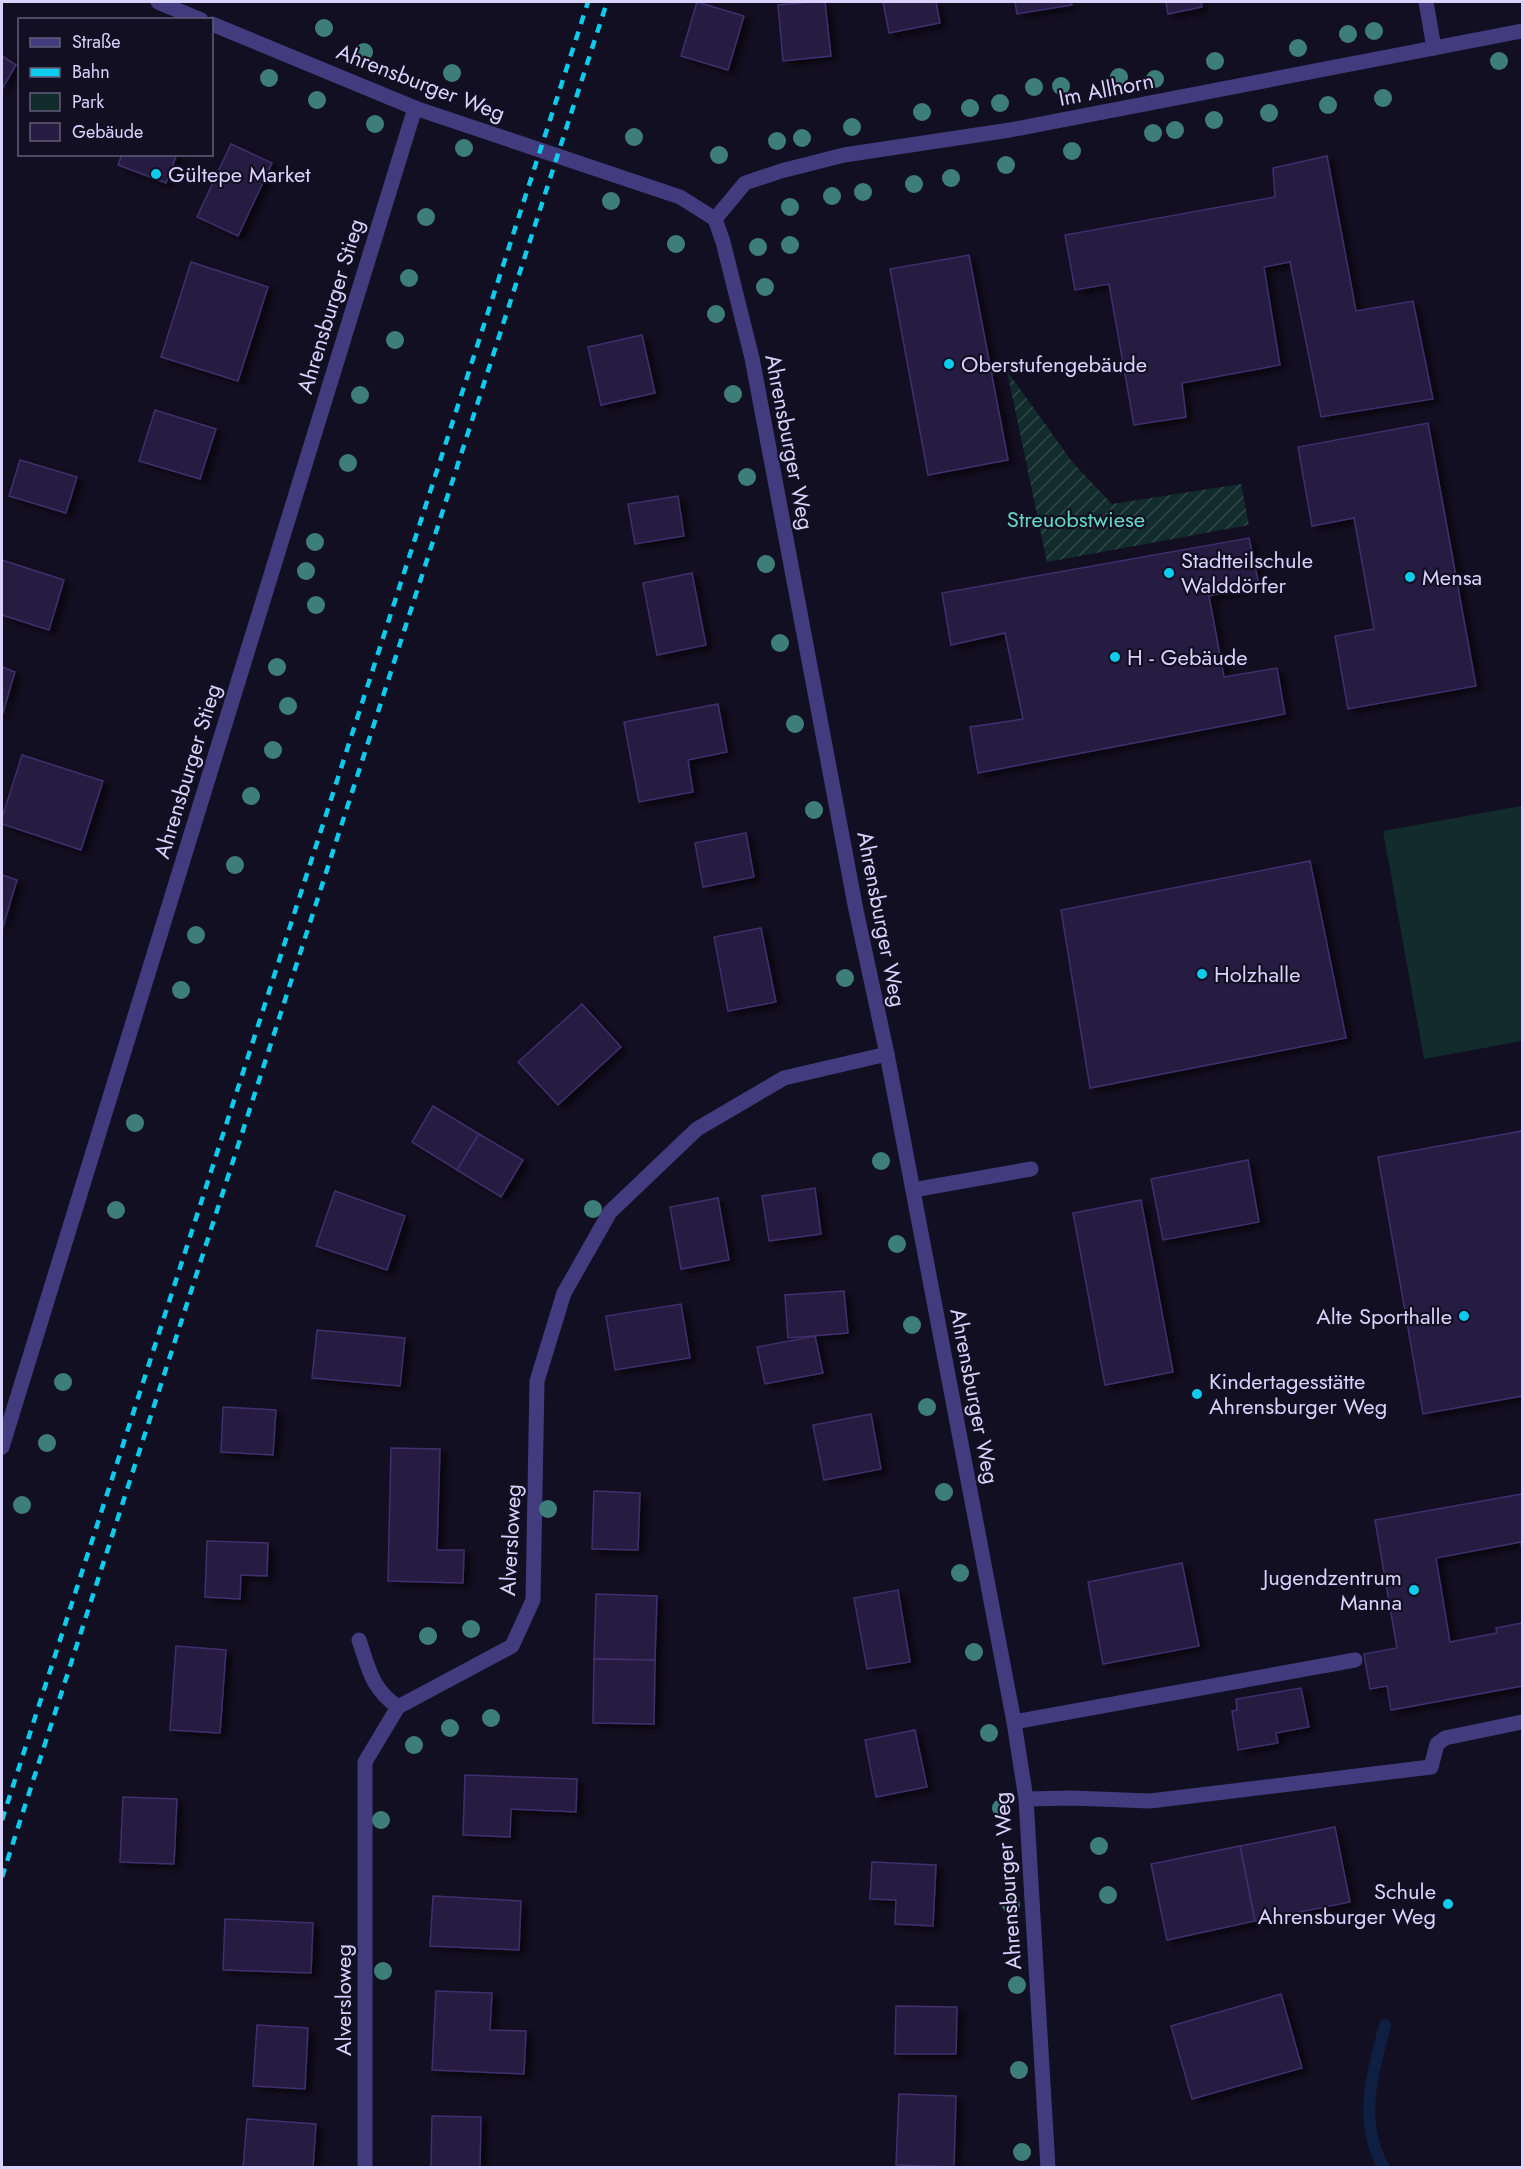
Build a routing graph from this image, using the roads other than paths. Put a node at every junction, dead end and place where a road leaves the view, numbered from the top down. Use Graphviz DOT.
graph roads {
  1 [pos="158,2"];
  2 [pos="1426,2"];
  3 [pos="196,18"];
  4 [pos="213,24"];
  5 [pos="1522,31"];
  6 [pos="1434,48"];
  7 [pos="415,108"];
  8 [pos="715,219"];
  9 [pos="887,1054"];
  10 [pos="1031,1169"];
  11 [pos="913,1190"];
  12 [pos="2,1447"];
  13 [pos="359,1640"];
  14 [pos="1355,1660"];
  15 [pos="398,1707"];
  16 [pos="1014,1722"];
  17 [pos="1522,1722"];
  18 [pos="1026,1799"];
  19 [pos="365,2168"];
  20 [pos="1048,2168"];
  1 -- 3 [label="street"];
  2 -- 6 [label="street"];
  4 -- 7 [label="street, Ahrensburger Weg"];
  5 -- 6 [label="street, Im Allhorn"];
  6 -- 8 [label="street, Im Allhorn"];
  7 -- 8 [label="street, Ahrensburger Weg"];
  7 -- 12 [label="street, Ahrensburger Stieg"];
  8 -- 9 [label="street, Ahrensburger Weg"];
  9 -- 11 [label="street, Ahrensburger Weg"];
  9 -- 15 [label="street, Alversloweg"];
  10 -- 11 [label="street"];
  11 -- 16 [label="street, Ahrensburger Weg"];
  13 -- 15 [label="street"];
  14 -- 16 [label="street"];
  15 -- 19 [label="street, Alversloweg"];
  16 -- 18 [label="street, Ahrensburger Weg"];
  17 -- 18 [label="street"];
  18 -- 20 [label="street, Ahrensburger Weg"];
}
